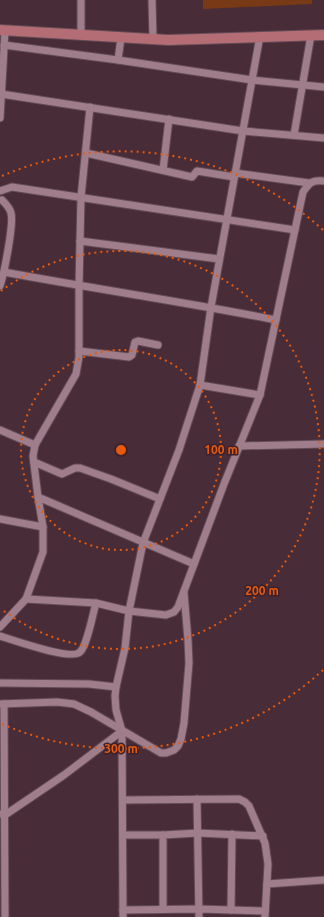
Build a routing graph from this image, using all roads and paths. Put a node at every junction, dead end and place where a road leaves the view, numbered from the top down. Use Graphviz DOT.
graph roads {
  1 [pos="81,0"];
  2 [pos="152,0"];
  3 [pos="2,30"];
  4 [pos="324,34"];
  5 [pos="311,35"];
  6 [pos="81,36"];
  7 [pos="260,36"];
  8 [pos="121,38"];
  9 [pos="153,40"];
  10 [pos="4,44"];
  11 [pos="118,60"];
  12 [pos="252,80"];
  13 [pos="303,86"];
  14 [pos="324,87"];
  15 [pos="1,94"];
  16 [pos="90,107"];
  17 [pos="0,118"];
  18 [pos="169,119"];
  19 [pos="243,131"];
  20 [pos="294,135"];
  21 [pos="324,138"];
  22 [pos="86,153"];
  23 [pos="163,170"];
  24 [pos="235,175"];
  25 [pos="324,181"];
  26 [pos="309,183"];
  27 [pos="0,191"];
  28 [pos="81,197"];
  29 [pos="1,200"];
  30 [pos="226,219"];
  31 [pos="295,230"];
  32 [pos="80,241"];
  33 [pos="219,259"];
  34 [pos="4,272"];
  35 [pos="0,286"];
  36 [pos="79,286"];
  37 [pos="210,307"];
  38 [pos="276,320"];
  39 [pos="158,345"];
  40 [pos="79,351"];
  41 [pos="200,385"];
  42 [pos="260,395"];
  43 [pos="0,430"];
  44 [pos="324,444"];
  45 [pos="35,445"];
  46 [pos="239,446"];
  47 [pos="34,462"];
  48 [pos="38,498"];
  49 [pos="160,499"];
  50 [pos="0,519"];
  51 [pos="43,527"];
  52 [pos="143,543"];
  53 [pos="194,564"];
  54 [pos="184,592"];
  55 [pos="26,599"];
  56 [pos="96,603"];
  57 [pos="128,611"];
  58 [pos="0,627"];
  59 [pos="0,636"];
  60 [pos="0,683"];
  61 [pos="116,687"];
  62 [pos="2,704"];
  63 [pos="122,731"];
  64 [pos="197,799"];
  65 [pos="123,800"];
  66 [pos="3,819"];
  67 [pos="198,833"];
  68 [pos="232,834"];
  69 [pos="123,835"];
  70 [pos="163,835"];
  71 [pos="263,836"];
  72 [pos="2,873"];
  73 [pos="324,880"];
  74 [pos="267,884"];
  75 [pos="163,909"];
  76 [pos="199,909"];
  77 [pos="231,910"];
  78 [pos="123,913"];
  79 [pos="265,914"];
  80 [pos="5,917"];
  81 [pos="199,917"];
  1 -- 6 [label="street"];
  2 -- 9 [label="street"];
  3 -- 6 [label="main road"];
  3 -- 10 [label="street"];
  4 -- 5 [label="main road"];
  5 -- 7 [label="main road"];
  5 -- 13 [label="street"];
  6 -- 8 [label="main road"];
  7 -- 9 [label="main road"];
  7 -- 12 [label="street"];
  8 -- 9 [label="main road"];
  8 -- 11 [label="street"];
  10 -- 11 [label="street"];
  10 -- 15 [label="street"];
  11 -- 12 [label="street"];
  12 -- 13 [label="street"];
  12 -- 19 [label="street"];
  13 -- 14 [label="street"];
  13 -- 20 [label="street"];
  15 -- 16 [label="street"];
  15 -- 17 [label="street"];
  16 -- 18 [label="street"];
  16 -- 22 [label="street"];
  18 -- 19 [label="street"];
  18 -- 23 [label="street"];
  19 -- 20 [label="street"];
  19 -- 24 [label="street"];
  20 -- 21 [label="street"];
  22 -- 23 [label="street"];
  22 -- 28 [label="street"];
  23 -- 24 [label="street"];
  24 -- 26 [label="street"];
  24 -- 30 [label="street"];
  25 -- 26 [label="street"];
  26 -- 31 [label="street"];
  27 -- 28 [label="street"];
  27 -- 29 [label="street"];
  28 -- 30 [label="street"];
  28 -- 32 [label="street"];
  29 -- 34 [label="street"];
  30 -- 31 [label="street"];
  30 -- 33 [label="street"];
  31 -- 38 [label="street"];
  32 -- 33 [label="street"];
  32 -- 36 [label="street"];
  33 -- 37 [label="street"];
  34 -- 35 [label="street"];
  34 -- 36 [label="street"];
  36 -- 37 [label="street"];
  36 -- 40 [label="street"];
  37 -- 38 [label="street"];
  37 -- 41 [label="street"];
  38 -- 42 [label="street"];
  39 -- 40 [label="street"];
  40 -- 45 [label="street"];
  41 -- 42 [label="street"];
  41 -- 49 [label="street"];
  42 -- 46 [label="street"];
  43 -- 45 [label="street"];
  44 -- 46 [label="street"];
  45 -- 47 [label="street"];
  46 -- 53 [label="street"];
  47 -- 48 [label="street"];
  47 -- 49 [label="street"];
  48 -- 51 [label="street"];
  48 -- 52 [label="street"];
  49 -- 52 [label="street"];
  50 -- 51 [label="street"];
  51 -- 55 [label="street"];
  52 -- 53 [label="street"];
  52 -- 57 [label="street"];
  53 -- 54 [label="street"];
  54 -- 57 [label="street"];
  54 -- 63 [label="street"];
  55 -- 56 [label="street"];
  55 -- 58 [label="street"];
  56 -- 57 [label="street"];
  56 -- 59 [label="street"];
  57 -- 61 [label="street"];
  60 -- 61 [label="street"];
  61 -- 63 [label="street"];
  62 -- 63 [label="street"];
  62 -- 66 [label="street"];
  63 -- 65 [label="street"];
  63 -- 66 [label="street"];
  64 -- 65 [label="street"];
  64 -- 67 [label="street"];
  64 -- 71 [label="street"];
  65 -- 69 [label="street"];
  66 -- 72 [label="street"];
  67 -- 68 [label="street"];
  67 -- 70 [label="street"];
  67 -- 76 [label="street"];
  68 -- 71 [label="street"];
  68 -- 77 [label="street"];
  69 -- 70 [label="street"];
  69 -- 78 [label="street"];
  70 -- 75 [label="street"];
  71 -- 74 [label="street"];
  72 -- 80 [label="street"];
  73 -- 74 [label="street"];
  74 -- 79 [label="street"];
  75 -- 76 [label="street"];
  75 -- 78 [label="street"];
  76 -- 77 [label="street"];
  76 -- 81 [label="street"];
  77 -- 79 [label="street"];
}
